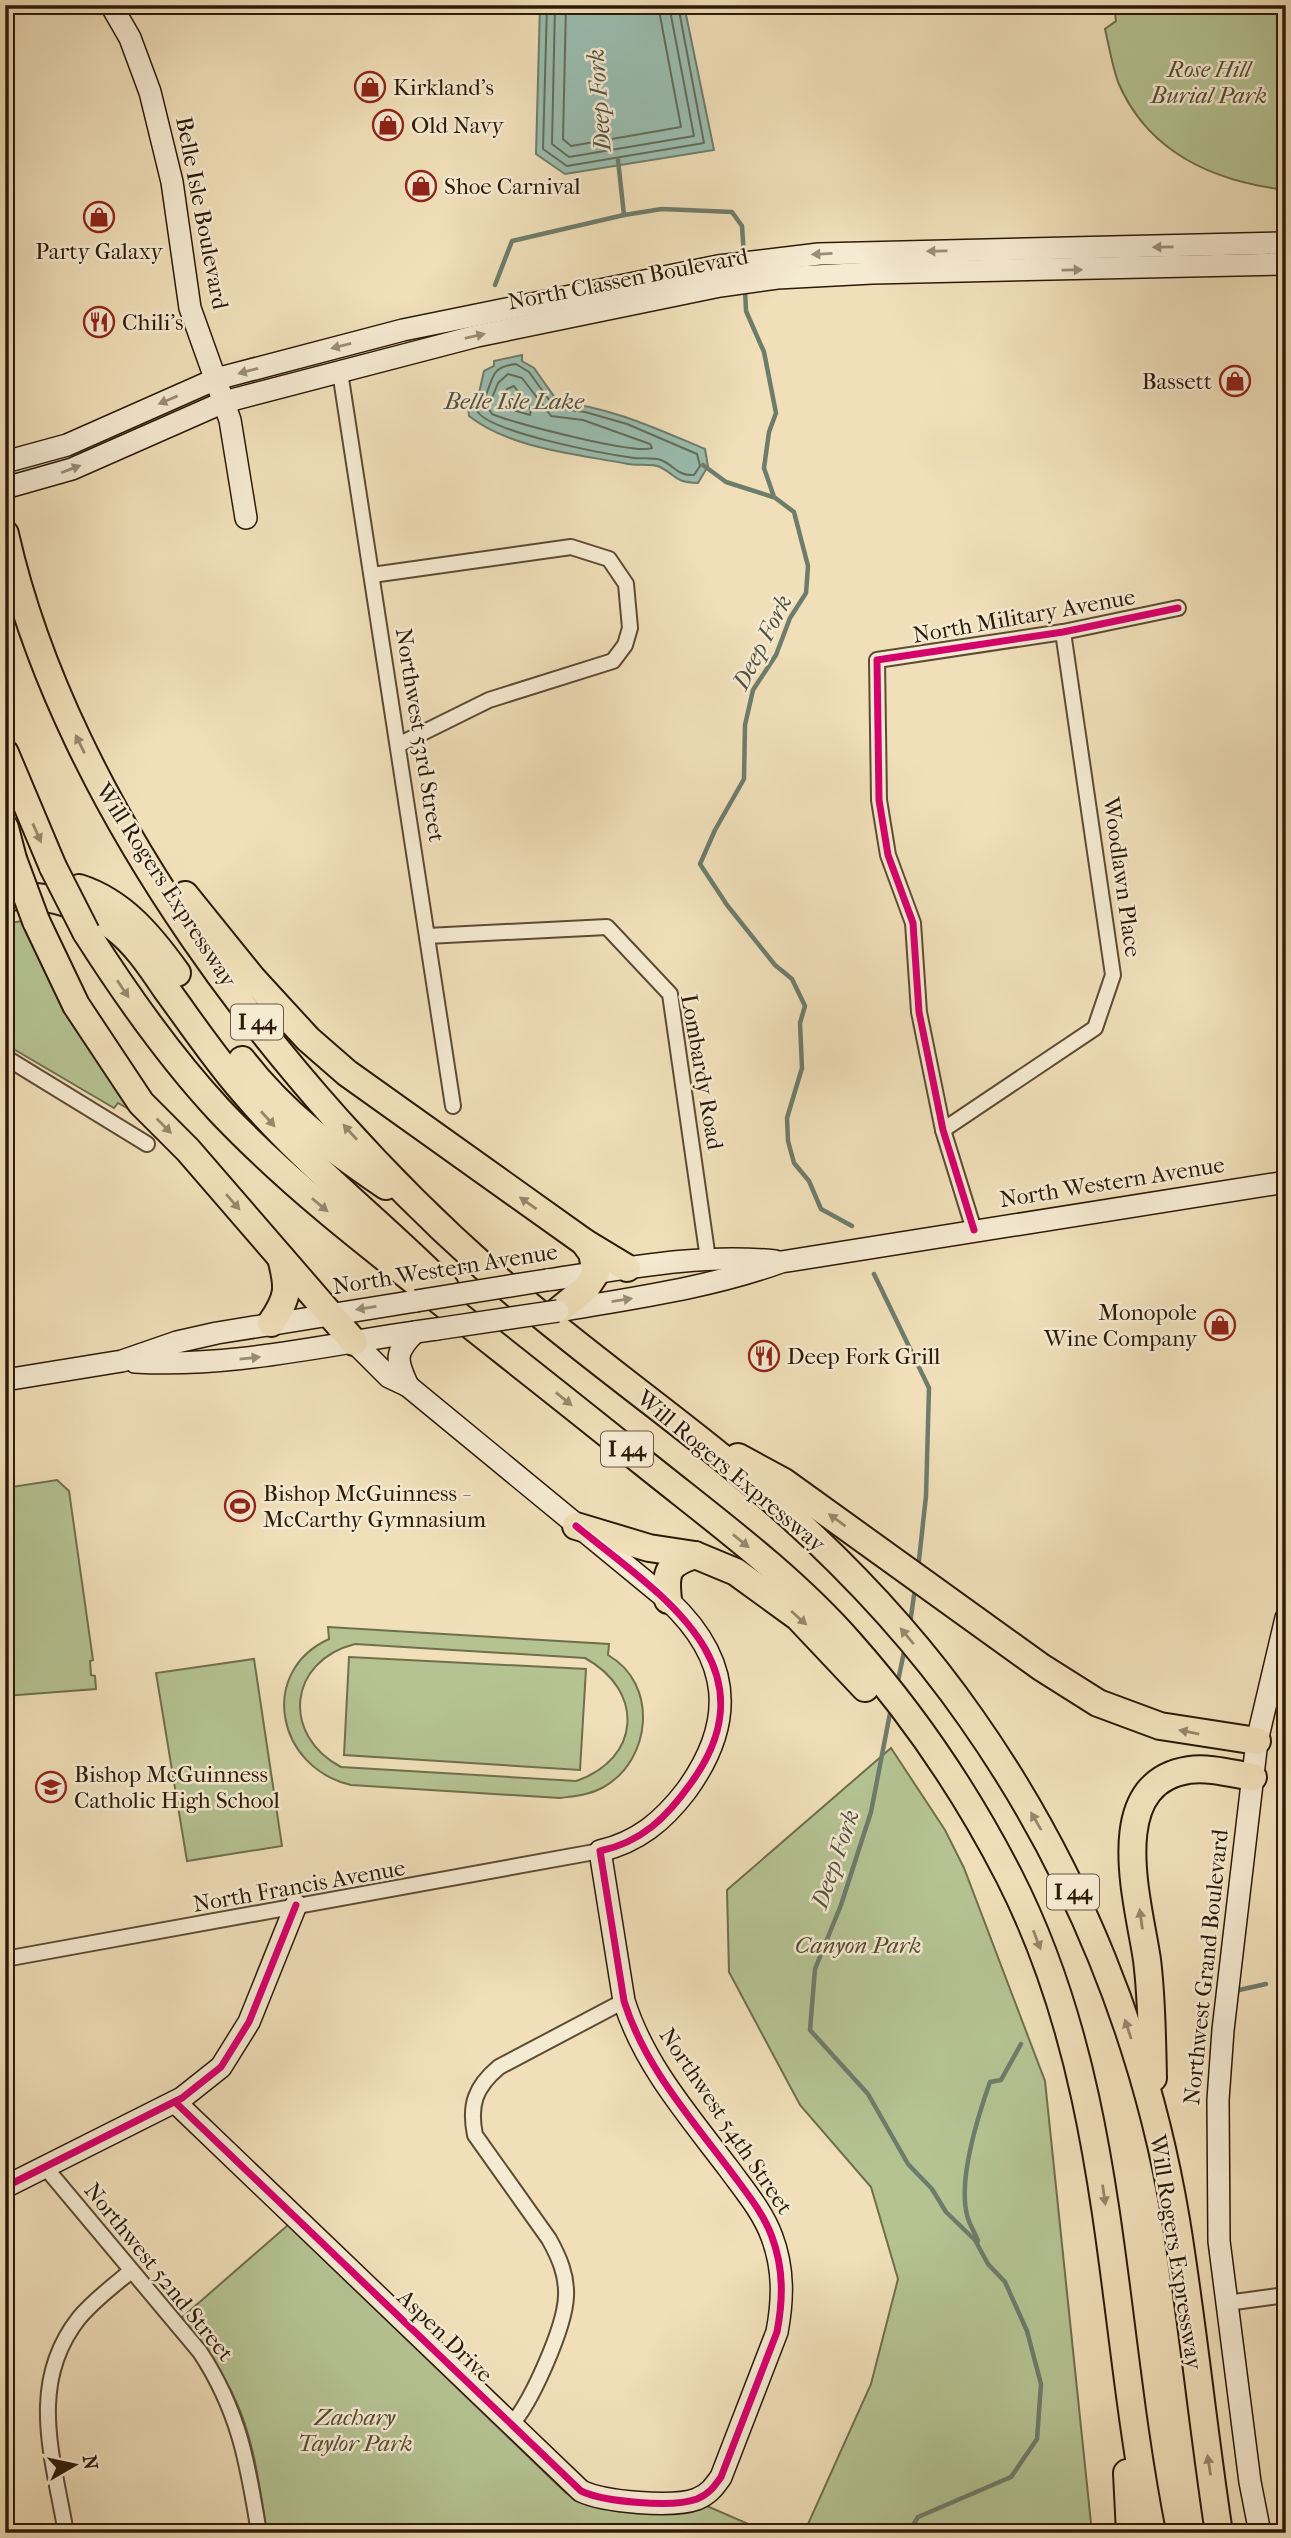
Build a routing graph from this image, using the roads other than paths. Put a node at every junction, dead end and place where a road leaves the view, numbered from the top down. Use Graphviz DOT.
graph roads {
  1 [pos="111,5"];
  2 [pos="1286,243"];
  3 [pos="1232,256"];
  4 [pos="1286,264"];
  5 [pos="719,276"];
  6 [pos="403,330"];
  7 [pos="409,353"];
  8 [pos="340,372"];
  9 [pos="216,379"];
  10 [pos="224,402"];
  11 [pos="5,462"];
  12 [pos="5,488"];
  13 [pos="246,518"];
  14 [pos="6,537"];
  15 [pos="372,575"];
  16 [pos="1178,608"];
  17 [pos="1063,632"];
  18 [pos="398,745"];
  19 [pos="5,753"];
  20 [pos="112,804"];
  21 [pos="5,828"];
  22 [pos="9,870"];
  23 [pos="5,897"];
  24 [pos="427,936"];
  25 [pos="5,1057"];
  26 [pos="453,1105"];
  27 [pos="943,1130"];
  28 [pos="147,1144"];
  29 [pos="1286,1182"];
  30 [pos="430,1217"];
  31 [pos="974,1230"];
  32 [pos="584,1242"];
  33 [pos="281,1258"];
  34 [pos="708,1259"];
  35 [pos="781,1262"];
  36 [pos="627,1268"];
  37 [pos="596,1273"];
  38 [pos="409,1304"];
  39 [pos="570,1306"];
  40 [pos="330,1314"];
  41 [pos="271,1323"];
  42 [pos="415,1332"];
  43 [pos="384,1337"];
  44 [pos="354,1342"];
  45 [pos="122,1362"];
  46 [pos="535,1376"];
  47 [pos="5,1380"];
  48 [pos="399,1381"];
  49 [pos="673,1421"];
  50 [pos="576,1526"];
  51 [pos="695,1555"];
  52 [pos="668,1600"];
  53 [pos="1286,1618"];
  54 [pos="843,1649"];
  55 [pos="1257,1741"];
  56 [pos="1253,1777"];
  57 [pos="600,1851"];
  58 [pos="296,1905"];
  59 [pos="5,1959"];
  60 [pos="624,2001"];
  61 [pos="175,2102"];
  62 [pos="1154,2118"];
  63 [pos="45,2167"];
  64 [pos="5,2187"];
  65 [pos="131,2271"];
  66 [pos="1286,2295"];
  67 [pos="1227,2303"];
  68 [pos="1120,2317"];
  69 [pos="510,2426"];
  70 [pos="720,2477"];
  71 [pos="66,2533"];
  72 [pos="259,2533"];
  73 [pos="1130,2533"];
  74 [pos="1153,2533"];
  75 [pos="1219,2533"];
  76 [pos="1260,2533"];
  1 -- 9 [label="main road, Belle Isle Boulevard"];
  2 -- 3 [label="main road, North Classen Boulevard"];
  3 -- 4 [label="main road, North Classen Boulevard"];
  3 -- 5 [label="main road, North Classen Boulevard"];
  5 -- 6 [label="main road, North Classen Boulevard"];
  7 -- 5 [label="main road, North Classen Boulevard, one-way"];
  6 -- 7 [label="main road"];
  6 -- 9 [label="main road, North Classen Boulevard, one-way"];
  7 -- 8 [label="main road, North Classen Boulevard"];
  8 -- 10 [label="main road, North Classen Boulevard"];
  8 -- 15 [label="street, Northwest 53rd Street"];
  9 -- 10 [label="main road, Belle Isle Boulevard"];
  9 -- 11 [label="main road, North Classen Boulevard, one-way"];
  12 -- 10 [label="main road, North Classen Boulevard, one-way"];
  10 -- 13 [label="main road, Belle Isle Boulevard"];
  20 -- 14 [label="highway, Will Rogers Expressway / I 44, one-way"];
  15 -- 18 [label="street, Northwest 53rd Street"];
  15 -- 18 [label="street"];
  16 -- 17 [label="street, North Military Avenue"];
  17 -- 27 [label="street, Woodlawn Place"];
  17 -- 27 [label="street, North Military Avenue"];
  18 -- 24 [label="street, Northwest 53rd Street"];
  19 -- 46 [label="highway, Will Rogers Expressway / I 44, one-way, bridge"];
  30 -- 20 [label="highway, Will Rogers Expressway / I 44, one-way"];
  32 -- 20 [label="highway, one-way"];
  21 -- 22 [label="highway"];
  22 -- 30 [label="highway"];
  22 -- 33 [label="highway, one-way, bridge"];
  23 -- 46 [label="highway, one-way"];
  24 -- 26 [label="street, Northwest 53rd Street"];
  24 -- 34 [label="street, Lombardy Road"];
  25 -- 28 [label="street"];
  27 -- 31 [label="street"];
  29 -- 31 [label="main road, North Western Avenue"];
  30 -- 49 [label="highway, Will Rogers Expressway / I 44"];
  31 -- 35 [label="main road, North Western Avenue"];
  32 -- 36 [label="highway"];
  32 -- 37 [label="highway"];
  33 -- 40 [label="highway"];
  33 -- 41 [label="highway"];
  34 -- 35 [label="main road, North Western Avenue"];
  34 -- 36 [label="main road, North Western Avenue"];
  39 -- 35 [label="main road, North Western Avenue, one-way"];
  36 -- 37 [label="main road, North Western Avenue"];
  37 -- 38 [label="main road, North Western Avenue, bridge"];
  37 -- 39 [label="highway"];
  38 -- 40 [label="main road, North Western Avenue, one-way"];
  38 -- 43 [label="main road"];
  39 -- 42 [label="main road, North Western Avenue, bridge"];
  40 -- 41 [label="main road, North Western Avenue"];
  40 -- 44 [label="highway"];
  41 -- 45 [label="main road, North Western Avenue"];
  42 -- 43 [label="main road, North Western Avenue"];
  42 -- 48 [label="main road"];
  43 -- 44 [label="main road, North Western Avenue"];
  43 -- 48 [label="main road"];
  45 -- 44 [label="main road, North Western Avenue, one-way"];
  44 -- 48 [label="main road"];
  45 -- 47 [label="main road, North Western Avenue"];
  46 -- 54 [label="highway, Will Rogers Expressway / I 44, one-way"];
  48 -- 50 [label="main road"];
  55 -- 49 [label="highway, one-way"];
  62 -- 49 [label="highway, Will Rogers Expressway / I 44, one-way"];
  50 -- 51 [label="highway"];
  50 -- 52 [label="main road"];
  51 -- 52 [label="highway"];
  51 -- 54 [label="highway, one-way"];
  52 -- 57 [label="main road"];
  53 -- 55 [label="main road, Northwest Grand Boulevard"];
  54 -- 68 [label="highway, Will Rogers Expressway / I 44, one-way"];
  55 -- 56 [label="main road, Northwest Grand Boulevard"];
  62 -- 56 [label="highway, one-way"];
  56 -- 67 [label="main road, Northwest Grand Boulevard"];
  57 -- 58 [label="street, North Francis Avenue"];
  57 -- 60 [label="main road, Northwest 54th Street"];
  58 -- 59 [label="street, North Francis Avenue"];
  58 -- 61 [label="main road"];
  60 -- 69 [label="street"];
  60 -- 70 [label="main road, Northwest 54th Street"];
  61 -- 63 [label="main road"];
  61 -- 69 [label="main road, Aspen Drive"];
  75 -- 62 [label="highway, Will Rogers Expressway / I 44, one-way"];
  63 -- 64 [label="main road"];
  63 -- 65 [label="street, Northwest 52nd Street"];
  65 -- 71 [label="street"];
  65 -- 72 [label="street, Northwest 52nd Street"];
  66 -- 67 [label="street"];
  67 -- 76 [label="main road, Northwest Grand Boulevard"];
  68 -- 73 [label="highway"];
  68 -- 74 [label="highway, Will Rogers Expressway / I 44"];
  69 -- 70 [label="main road, Aspen Drive"];
}
